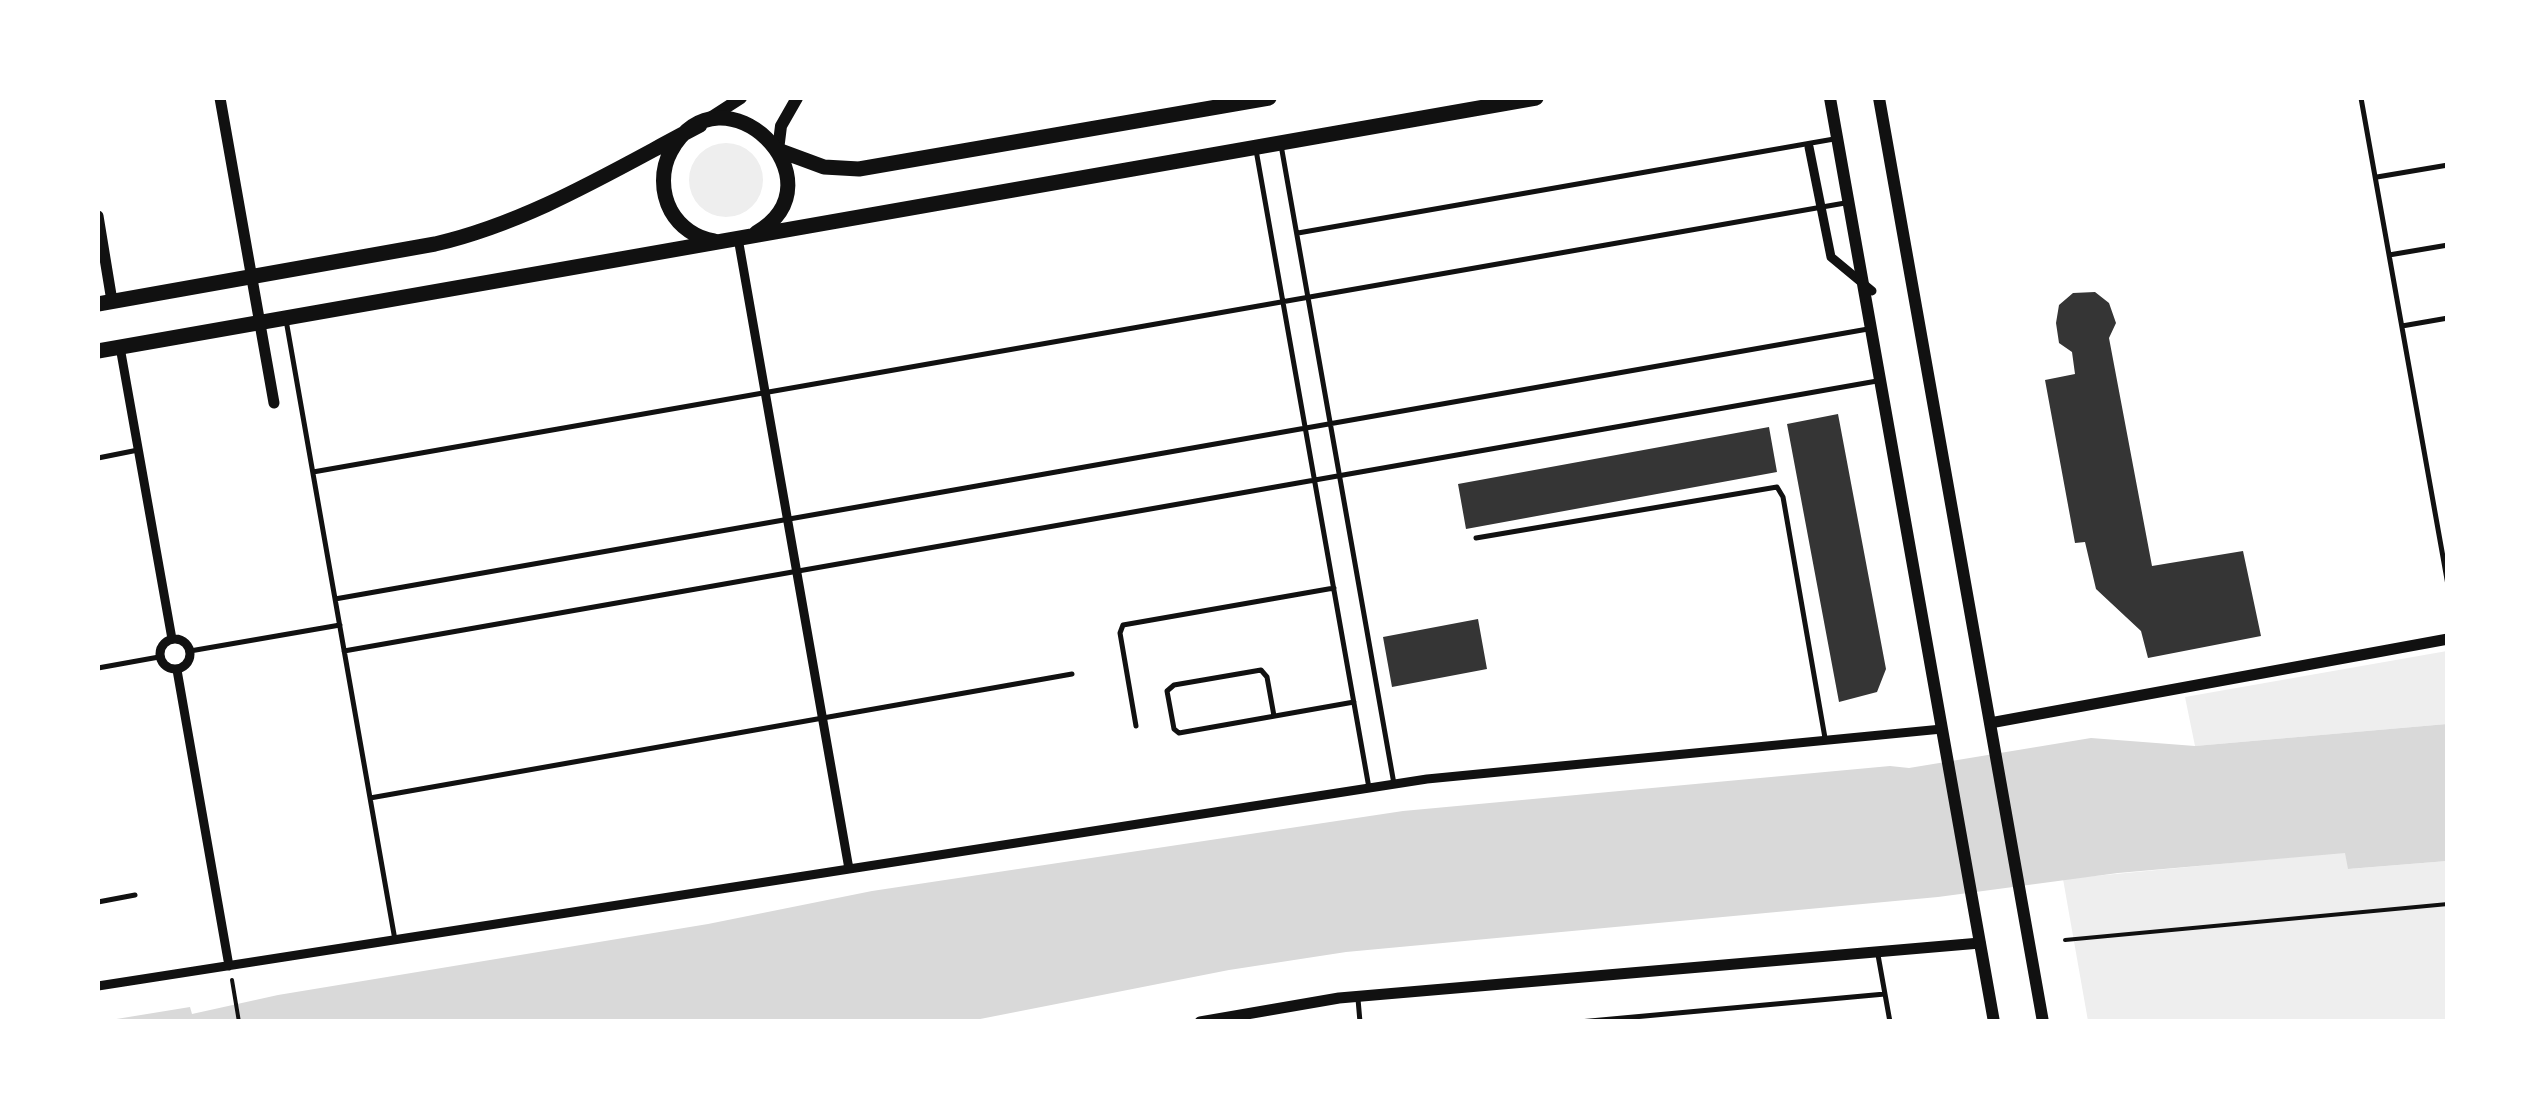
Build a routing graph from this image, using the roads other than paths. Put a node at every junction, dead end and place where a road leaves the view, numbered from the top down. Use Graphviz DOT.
graph roads {
  1 [pos="220,98"];
  2 [pos="741,98"];
  3 [pos="798,98"];
  4 [pos="1269,98"];
  5 [pos="1536,98"];
  6 [pos="1830,98"];
  7 [pos="1879,98"];
  8 [pos="2362,98"];
  9 [pos="700,125"];
  10 [pos="1837,138"];
  11 [pos="1281,142"];
  12 [pos="1809,146"];
  13 [pos="1256,147"];
  14 [pos="778,150"];
  15 [pos="2448,164"];
  16 [pos="2375,177"];
  17 [pos="1848,202"];
  18 [pos="98,216"];
  19 [pos="1297,233"];
  20 [pos="745,236"];
  21 [pos="717,242"];
  22 [pos="2448,245"];
  23 [pos="2389,255"];
  24 [pos="1872,291"];
  25 [pos="1308,297"];
  26 [pos="105,302"];
  27 [pos="1283,302"];
  28 [pos="286,318"];
  29 [pos="2448,318"];
  30 [pos="2402,326"];
  31 [pos="1871,329"];
  32 [pos="120,346"];
  33 [pos="98,350"];
  34 [pos="1880,381"];
  35 [pos="765,393"];
  36 [pos="274,402"];
  37 [pos="1330,424"];
  38 [pos="1306,428"];
  39 [pos="138,450"];
  40 [pos="98,458"];
  41 [pos="313,472"];
  42 [pos="1340,476"];
  43 [pos="1315,480"];
  44 [pos="788,520"];
  45 [pos="1476,538"];
  46 [pos="797,572"];
  47 [pos="2448,585"];
  48 [pos="1334,588"];
  49 [pos="335,599"];
  50 [pos="340,625"];
  51 [pos="172,639"];
  52 [pos="2448,640"];
  53 [pos="344,651"];
  54 [pos="190,652"];
  55 [pos="160,657"];
  56 [pos="98,668"];
  57 [pos="177,670"];
  58 [pos="1072,674"];
  59 [pos="1354,702"];
  60 [pos="1274,716"];
  61 [pos="822,718"];
  62 [pos="1990,722"];
  63 [pos="1136,726"];
  64 [pos="1942,729"];
  65 [pos="1826,740"];
  66 [pos="1394,784"];
  67 [pos="1369,788"];
  68 [pos="370,798"];
  69 [pos="849,869"];
  70 [pos="135,895"];
  71 [pos="98,902"];
  72 [pos="395,940"];
  73 [pos="1980,943"];
  74 [pos="1878,952"];
  75 [pos="230,966"];
  76 [pos="98,986"];
  77 [pos="1885,994"];
  78 [pos="1358,996"];
  79 [pos="1200,1022"];
  80 [pos="1360,1022"];
  81 [pos="1579,1022"];
  82 [pos="1890,1022"];
  83 [pos="1994,1022"];
  84 [pos="2043,1022"];
  1 -- 36 [label="street"];
  2 -- 9 [label="main road"];
  3 -- 14 [label="main road"];
  4 -- 14 [label="main road"];
  5 -- 11 [label="main road"];
  6 -- 10 [label="main road"];
  7 -- 62 [label="main road"];
  8 -- 16 [label="lane"];
  9 -- 14 [label="main road"];
  9 -- 21 [label="main road"];
  9 -- 26 [label="main road"];
  10 -- 17 [label="main road"];
  10 -- 19 [label="lane"];
  11 -- 13 [label="main road"];
  11 -- 19 [label="lane"];
  12 -- 24 [label="street"];
  13 -- 20 [label="main road"];
  13 -- 27 [label="lane"];
  14 -- 20 [label="main road"];
  15 -- 16 [label="lane"];
  16 -- 23 [label="lane"];
  17 -- 25 [label="lane"];
  17 -- 31 [label="main road"];
  18 -- 26 [label="street"];
  19 -- 25 [label="lane"];
  20 -- 21 [label="main road"];
  20 -- 35 [label="street"];
  21 -- 28 [label="main road"];
  22 -- 23 [label="lane"];
  23 -- 30 [label="lane"];
  25 -- 27 [label="lane"];
  25 -- 37 [label="lane"];
  27 -- 35 [label="lane"];
  27 -- 38 [label="lane"];
  28 -- 32 [label="main road"];
  28 -- 41 [label="lane"];
  29 -- 30 [label="lane"];
  30 -- 47 [label="lane"];
  31 -- 34 [label="main road"];
  31 -- 37 [label="lane"];
  32 -- 33 [label="main road"];
  32 -- 39 [label="street"];
  34 -- 42 [label="lane"];
  34 -- 64 [label="main road"];
  35 -- 41 [label="lane"];
  35 -- 44 [label="street"];
  37 -- 38 [label="lane"];
  37 -- 42 [label="lane"];
  38 -- 43 [label="lane"];
  38 -- 44 [label="lane"];
  39 -- 40 [label="lane"];
  39 -- 51 [label="street"];
  41 -- 49 [label="lane"];
  42 -- 43 [label="lane"];
  42 -- 66 [label="lane"];
  43 -- 46 [label="lane"];
  43 -- 48 [label="lane"];
  44 -- 46 [label="street"];
  44 -- 49 [label="lane"];
  45 -- 65 [label="lane"];
  46 -- 53 [label="lane"];
  46 -- 61 [label="street"];
  48 -- 59 [label="lane"];
  48 -- 63 [label="lane"];
  49 -- 50 [label="lane"];
  50 -- 53 [label="lane"];
  50 -- 54 [label="lane"];
  51 -- 54 [label="street"];
  51 -- 55 [label="street"];
  52 -- 62 [label="street"];
  53 -- 68 [label="lane"];
  54 -- 57 [label="street"];
  55 -- 56 [label="lane"];
  55 -- 57 [label="street"];
  57 -- 75 [label="street"];
  58 -- 61 [label="lane"];
  59 -- 60 [label="lane"];
  59 -- 67 [label="lane"];
  60 -- 60 [label="lane"];
  61 -- 68 [label="lane"];
  61 -- 69 [label="street"];
  62 -- 84 [label="main road"];
  64 -- 65 [label="street"];
  64 -- 73 [label="main road"];
  65 -- 66 [label="street"];
  66 -- 67 [label="street"];
  67 -- 69 [label="street"];
  68 -- 72 [label="lane"];
  69 -- 72 [label="street"];
  70 -- 71 [label="lane"];
  72 -- 75 [label="street"];
  73 -- 74 [label="street"];
  73 -- 83 [label="main road"];
  74 -- 77 [label="lane"];
  74 -- 78 [label="street"];
  75 -- 76 [label="street"];
  77 -- 81 [label="lane"];
  77 -- 82 [label="lane"];
  78 -- 79 [label="street"];
  78 -- 80 [label="lane"];
}
